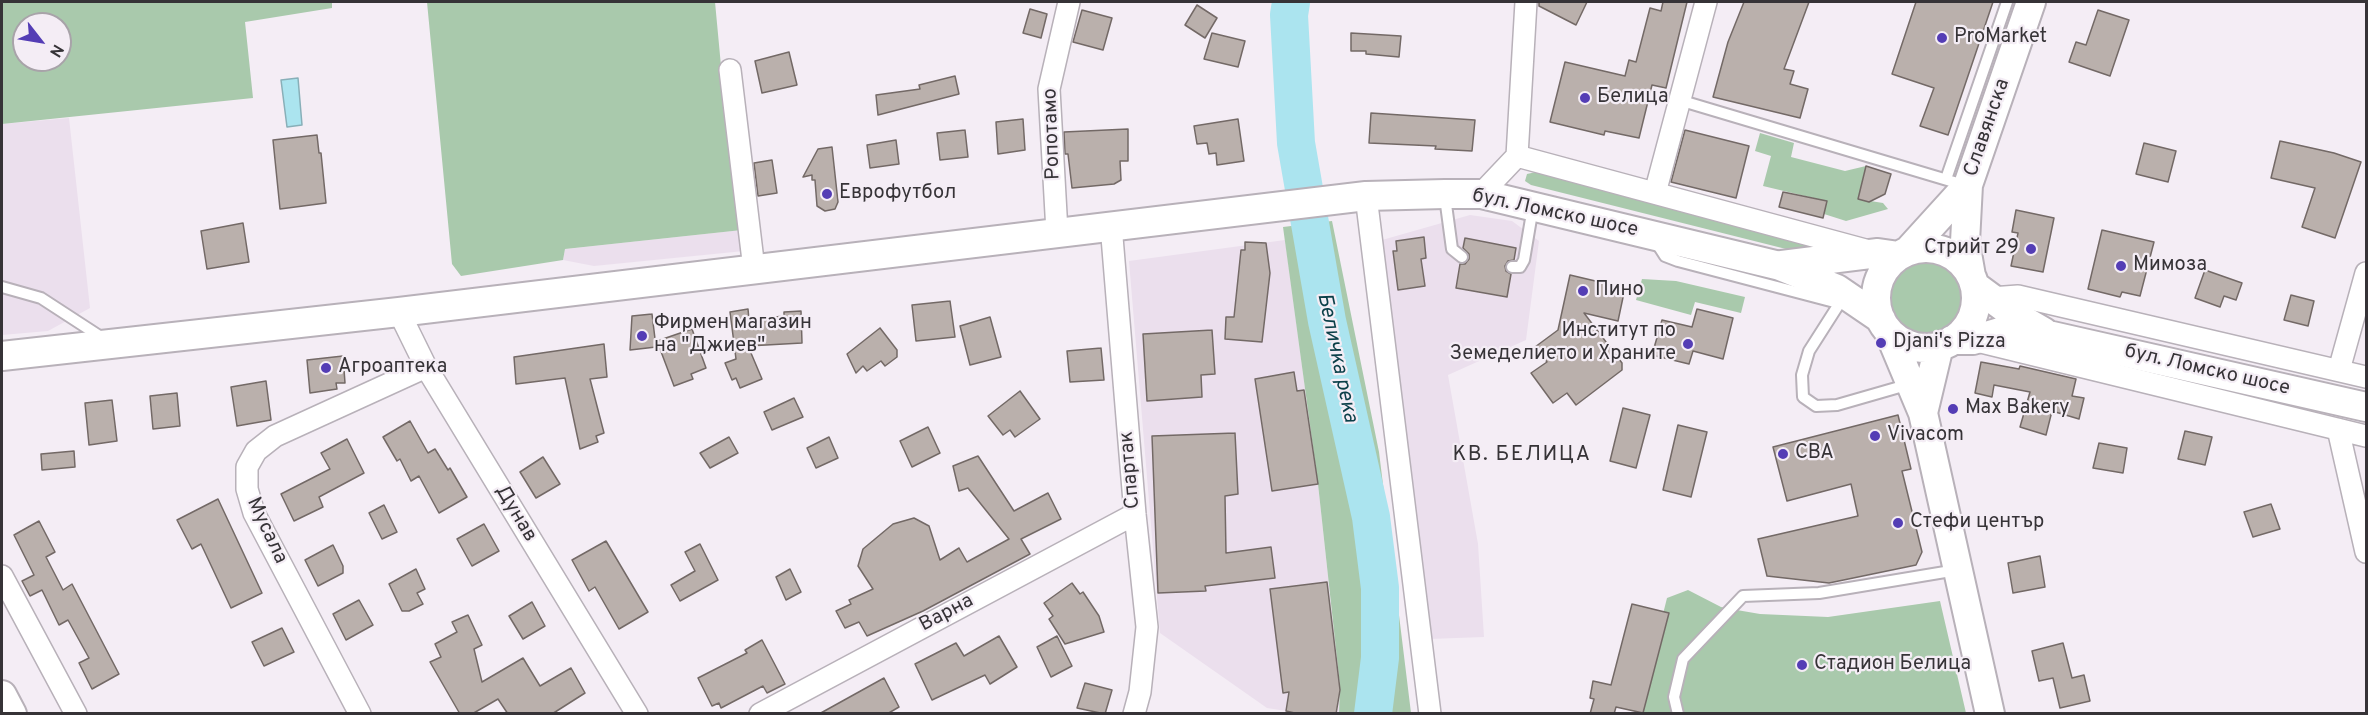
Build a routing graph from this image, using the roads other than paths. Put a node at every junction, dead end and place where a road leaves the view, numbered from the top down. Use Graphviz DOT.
graph roads {
  1 [pos="1069,2"];
  2 [pos="1526,2"];
  3 [pos="1706,2"];
  4 [pos="2007,2"];
  5 [pos="2031,2"];
  6 [pos="730,70"];
  7 [pos="1678,100"];
  8 [pos="1517,156"];
  9 [pos="1957,182"];
  10 [pos="1655,193"];
  11 [pos="1445,194"];
  12 [pos="1481,194"];
  13 [pos="1366,196"];
  14 [pos="1533,206"];
  15 [pos="1111,225"];
  16 [pos="1057,232"];
  17 [pos="1650,234"];
  18 [pos="1895,253"];
  19 [pos="1462,257"];
  20 [pos="1780,266"];
  21 [pos="1512,267"];
  22 [pos="754,269"];
  23 [pos="2367,273"];
  24 [pos="1979,286"];
  25 [pos="2,287"];
  26 [pos="1848,303"];
  27 [pos="399,312"];
  28 [pos="1885,325"];
  29 [pos="2048,335"];
  30 [pos="1955,342"];
  31 [pos="112,345"];
  32 [pos="2,356"];
  33 [pos="426,368"];
  34 [pos="2339,370"];
  35 [pos="2367,377"];
  36 [pos="1911,384"];
  37 [pos="2367,407"];
  38 [pos="1923,413"];
  39 [pos="2338,429"];
  40 [pos="2367,436"];
  41 [pos="1135,514"];
  42 [pos="2367,552"];
  43 [pos="1957,570"];
  44 [pos="2,576"];
  45 [pos="2,695"];
  46 [pos="12,714"];
  47 [pos="76,714"];
  48 [pos="360,714"];
  49 [pos="637,714"];
  50 [pos="760,714"];
  51 [pos="1134,714"];
  52 [pos="1430,714"];
  53 [pos="1678,714"];
  54 [pos="1990,714"];
  1 -- 16 [label="street, Ропотамо"];
  2 -- 8 [label="street"];
  3 -- 7 [label="street"];
  4 -- 9 [label="lane"];
  5 -- 9 [label="main road, Славянска"];
  6 -- 22 [label="street"];
  7 -- 9 [label="lane"];
  7 -- 10 [label="street"];
  8 -- 10 [label="street"];
  8 -- 12 [label="street"];
  9 -- 18 [label="main road, Славянска"];
  9 -- 24 [label="main road, Славянска"];
  10 -- 18 [label="street"];
  11 -- 12 [label="main road, бул. Ломско шосе"];
  11 -- 13 [label="main road, бул. Ломско шосе"];
  11 -- 19 [label="lane"];
  12 -- 14 [label="main road, бул. Ломско шосе"];
  13 -- 15 [label="main road, бул. Ломско шосе"];
  13 -- 52 [label="street"];
  14 -- 17 [label="main road, бул. Ломско шосе"];
  14 -- 21 [label="lane"];
  15 -- 16 [label="main road, бул. Ломско шосе"];
  15 -- 41 [label="street, Спартак"];
  16 -- 22 [label="main road, бул. Ломско шосе"];
  17 -- 20 [label="main road, бул. Ломско шосе"];
  17 -- 26 [label="lane"];
  18 -- 20 [label="main road, бул. Ломско шосе"];
  18 -- 24 [label="main road"];
  18 -- 28 [label="main road"];
  20 -- 26 [label="main road, бул. Ломско шосе"];
  22 -- 27 [label="main road, бул. Ломско шосе"];
  23 -- 34 [label="street"];
  24 -- 29 [label="main road, бул. Ломско шосе"];
  24 -- 30 [label="main road"];
  24 -- 34 [label="street"];
  25 -- 31 [label="lane"];
  26 -- 28 [label="main road, бул. Ломско шосе"];
  26 -- 36 [label="lane"];
  27 -- 31 [label="main road, бул. Ломско шосе"];
  27 -- 33 [label="street, Дунав"];
  28 -- 30 [label="main road"];
  28 -- 36 [label="main road"];
  29 -- 30 [label="main road, бул. Ломско шосе"];
  29 -- 37 [label="main road, бул. Ломско шосе"];
  30 -- 38 [label="main road"];
  30 -- 39 [label="street"];
  31 -- 32 [label="main road, бул. Ломско шосе"];
  33 -- 48 [label="street, Мусала"];
  33 -- 49 [label="street, Дунав"];
  34 -- 35 [label="street"];
  36 -- 38 [label="main road"];
  38 -- 43 [label="main road"];
  39 -- 40 [label="street"];
  39 -- 42 [label="street"];
  41 -- 50 [label="street, Варна"];
  41 -- 51 [label="street, Спартак"];
  43 -- 53 [label="lane"];
  43 -- 54 [label="main road"];
  44 -- 47 [label="street"];
  45 -- 46 [label="main road"];
}
